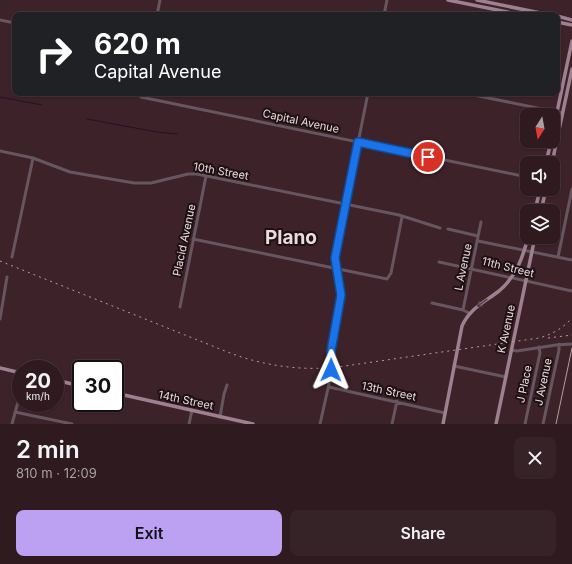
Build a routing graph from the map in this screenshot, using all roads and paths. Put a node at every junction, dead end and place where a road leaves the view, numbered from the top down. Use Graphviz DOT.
graph roads {
  1 [pos="160,0"];
  2 [pos="388,0"];
  3 [pos="448,0"];
  4 [pos="479,0"];
  5 [pos="480,6"];
  6 [pos="507,6"];
  7 [pos="158,12"];
  8 [pos="385,12"];
  9 [pos="509,12"];
  10 [pos="530,12"];
  11 [pos="560,17"];
  12 [pos="0,20"];
  13 [pos="572,20"];
  14 [pos="12,22"];
  15 [pos="560,23"];
  16 [pos="572,25"];
  17 [pos="572,41"];
  18 [pos="566,71"];
  19 [pos="572,71"];
  20 [pos="146,96"];
  21 [pos="367,96"];
  22 [pos="479,96"];
  23 [pos="537,108"];
  24 [pos="558,108"];
  25 [pos="562,113"];
  26 [pos="358,142"];
  27 [pos="0,151"];
  28 [pos="553,156"];
  29 [pos="33,158"];
  30 [pos="206,176"];
  31 [pos="520,176"];
  32 [pos="572,189"];
  33 [pos="345,205"];
  34 [pos="402,217"];
  35 [pos="481,222"];
  36 [pos="440,228"];
  37 [pos="448,229"];
  38 [pos="478,236"];
  39 [pos="193,239"];
  40 [pos="478,241"];
  41 [pos="526,244"];
  42 [pos="533,244"];
  43 [pos="525,250"];
  44 [pos="531,251"];
  45 [pos="12,257"];
  46 [pos="558,257"];
  47 [pos="572,260"];
  48 [pos="439,262"];
  49 [pos="472,268"];
  50 [pos="336,269"];
  51 [pos="7,277"];
  52 [pos="511,278"];
  53 [pos="525,281"];
  54 [pos="572,291"];
  55 [pos="432,303"];
  56 [pos="180,307"];
  57 [pos="463,310"];
  58 [pos="469,313"];
  59 [pos="0,319"];
  60 [pos="559,344"];
  61 [pos="572,344"];
  62 [pos="539,347"];
  63 [pos="511,350"];
  64 [pos="454,366"];
  65 [pos="0,368"];
  66 [pos="12,371"];
  67 [pos="506,378"];
  68 [pos="227,386"];
  69 [pos="329,387"];
  70 [pos="124,396"];
  71 [pos="397,402"];
  72 [pos="192,410"];
  73 [pos="15,412"];
  74 [pos="445,412"];
  75 [pos="220,417"];
  76 [pos="12,424"];
  77 [pos="72,424"];
  78 [pos="189,424"];
  79 [pos="253,424"];
  80 [pos="320,424"];
  81 [pos="392,424"];
  82 [pos="442,424"];
  83 [pos="496,424"];
  84 [pos="525,424"];
  85 [pos="543,424"];
  1 -- 7 [label="street"];
  2 -- 8 [label="street"];
  3 -- 5 [label="main road"];
  4 -- 5 [label="main road"];
  4 -- 6 [label="main road"];
  5 -- 9 [label="main road"];
  6 -- 9 [label="main road"];
  6 -- 10 [label="main road"];
  11 -- 13 [label="main road"];
  12 -- 14 [label="street"];
  15 -- 16 [label="main road"];
  17 -- 18 [label="main road"];
  18 -- 19 [label="main road"];
  18 -- 24 [label="main road"];
  19 -- 25 [label="main road"];
  20 -- 26 [label="street, Capital Avenue"];
  21 -- 26 [label="street"];
  22 -- 23 [label="street"];
  25 -- 28 [label="main road"];
  26 -- 31 [label="street, Capital Avenue"];
  26 -- 33 [label="street"];
  27 -- 29 [label="street, 10th Street"];
  29 -- 30 [label="street, 10th Street"];
  29 -- 45 [label="street"];
  30 -- 33 [label="street, 10th Street"];
  30 -- 39 [label="street, Placid Avenue"];
  32 -- 46 [label="street"];
  33 -- 34 [label="street, 10th Street"];
  33 -- 50 [label="street"];
  34 -- 36 [label="street, 10th Street"];
  34 -- 50 [label="street"];
  35 -- 38 [label="street, L Avenue"];
  37 -- 38 [label="street"];
  38 -- 40 [label="street, L Avenue"];
  39 -- 50 [label="street"];
  39 -- 56 [label="street, Placid Avenue"];
  40 -- 43 [label="street"];
  40 -- 49 [label="street, L Avenue"];
  41 -- 43 [label="main road"];
  42 -- 44 [label="main road, K Avenue"];
  43 -- 44 [label="street"];
  43 -- 52 [label="main road"];
  44 -- 46 [label="street"];
  44 -- 53 [label="main road, K Avenue"];
  46 -- 47 [label="street"];
  48 -- 49 [label="street, 11th Street"];
  49 -- 52 [label="street, 11th Street"];
  49 -- 57 [label="street, L Avenue"];
  50 -- 69 [label="street"];
  51 -- 59 [label="street"];
  52 -- 53 [label="street, 11th Street"];
  52 -- 58 [label="main road, one-way"];
  53 -- 54 [label="street, 11th Street"];
  53 -- 63 [label="main road, K Avenue"];
  55 -- 57 [label="street"];
  57 -- 58 [label="street"];
  58 -- 64 [label="main road"];
  60 -- 61 [label="street"];
  60 -- 62 [label="street"];
  60 -- 85 [label="street, J Avenue"];
  62 -- 63 [label="street"];
  62 -- 84 [label="street, J Place"];
  63 -- 67 [label="main road, K Avenue"];
  64 -- 67 [label="street"];
  64 -- 74 [label="main road"];
  65 -- 66 [label="main road"];
  67 -- 83 [label="main road, K Avenue"];
  68 -- 75 [label="street"];
  69 -- 71 [label="street, 13th Street"];
  69 -- 80 [label="street"];
  70 -- 72 [label="main road, 14th Street"];
  71 -- 74 [label="street, 13th Street"];
  71 -- 81 [label="street"];
  72 -- 75 [label="main road, 14th Street"];
  72 -- 78 [label="street"];
  73 -- 76 [label="street"];
  73 -- 77 [label="street"];
  74 -- 82 [label="main road"];
  75 -- 79 [label="main road, 14th Street"];
}
